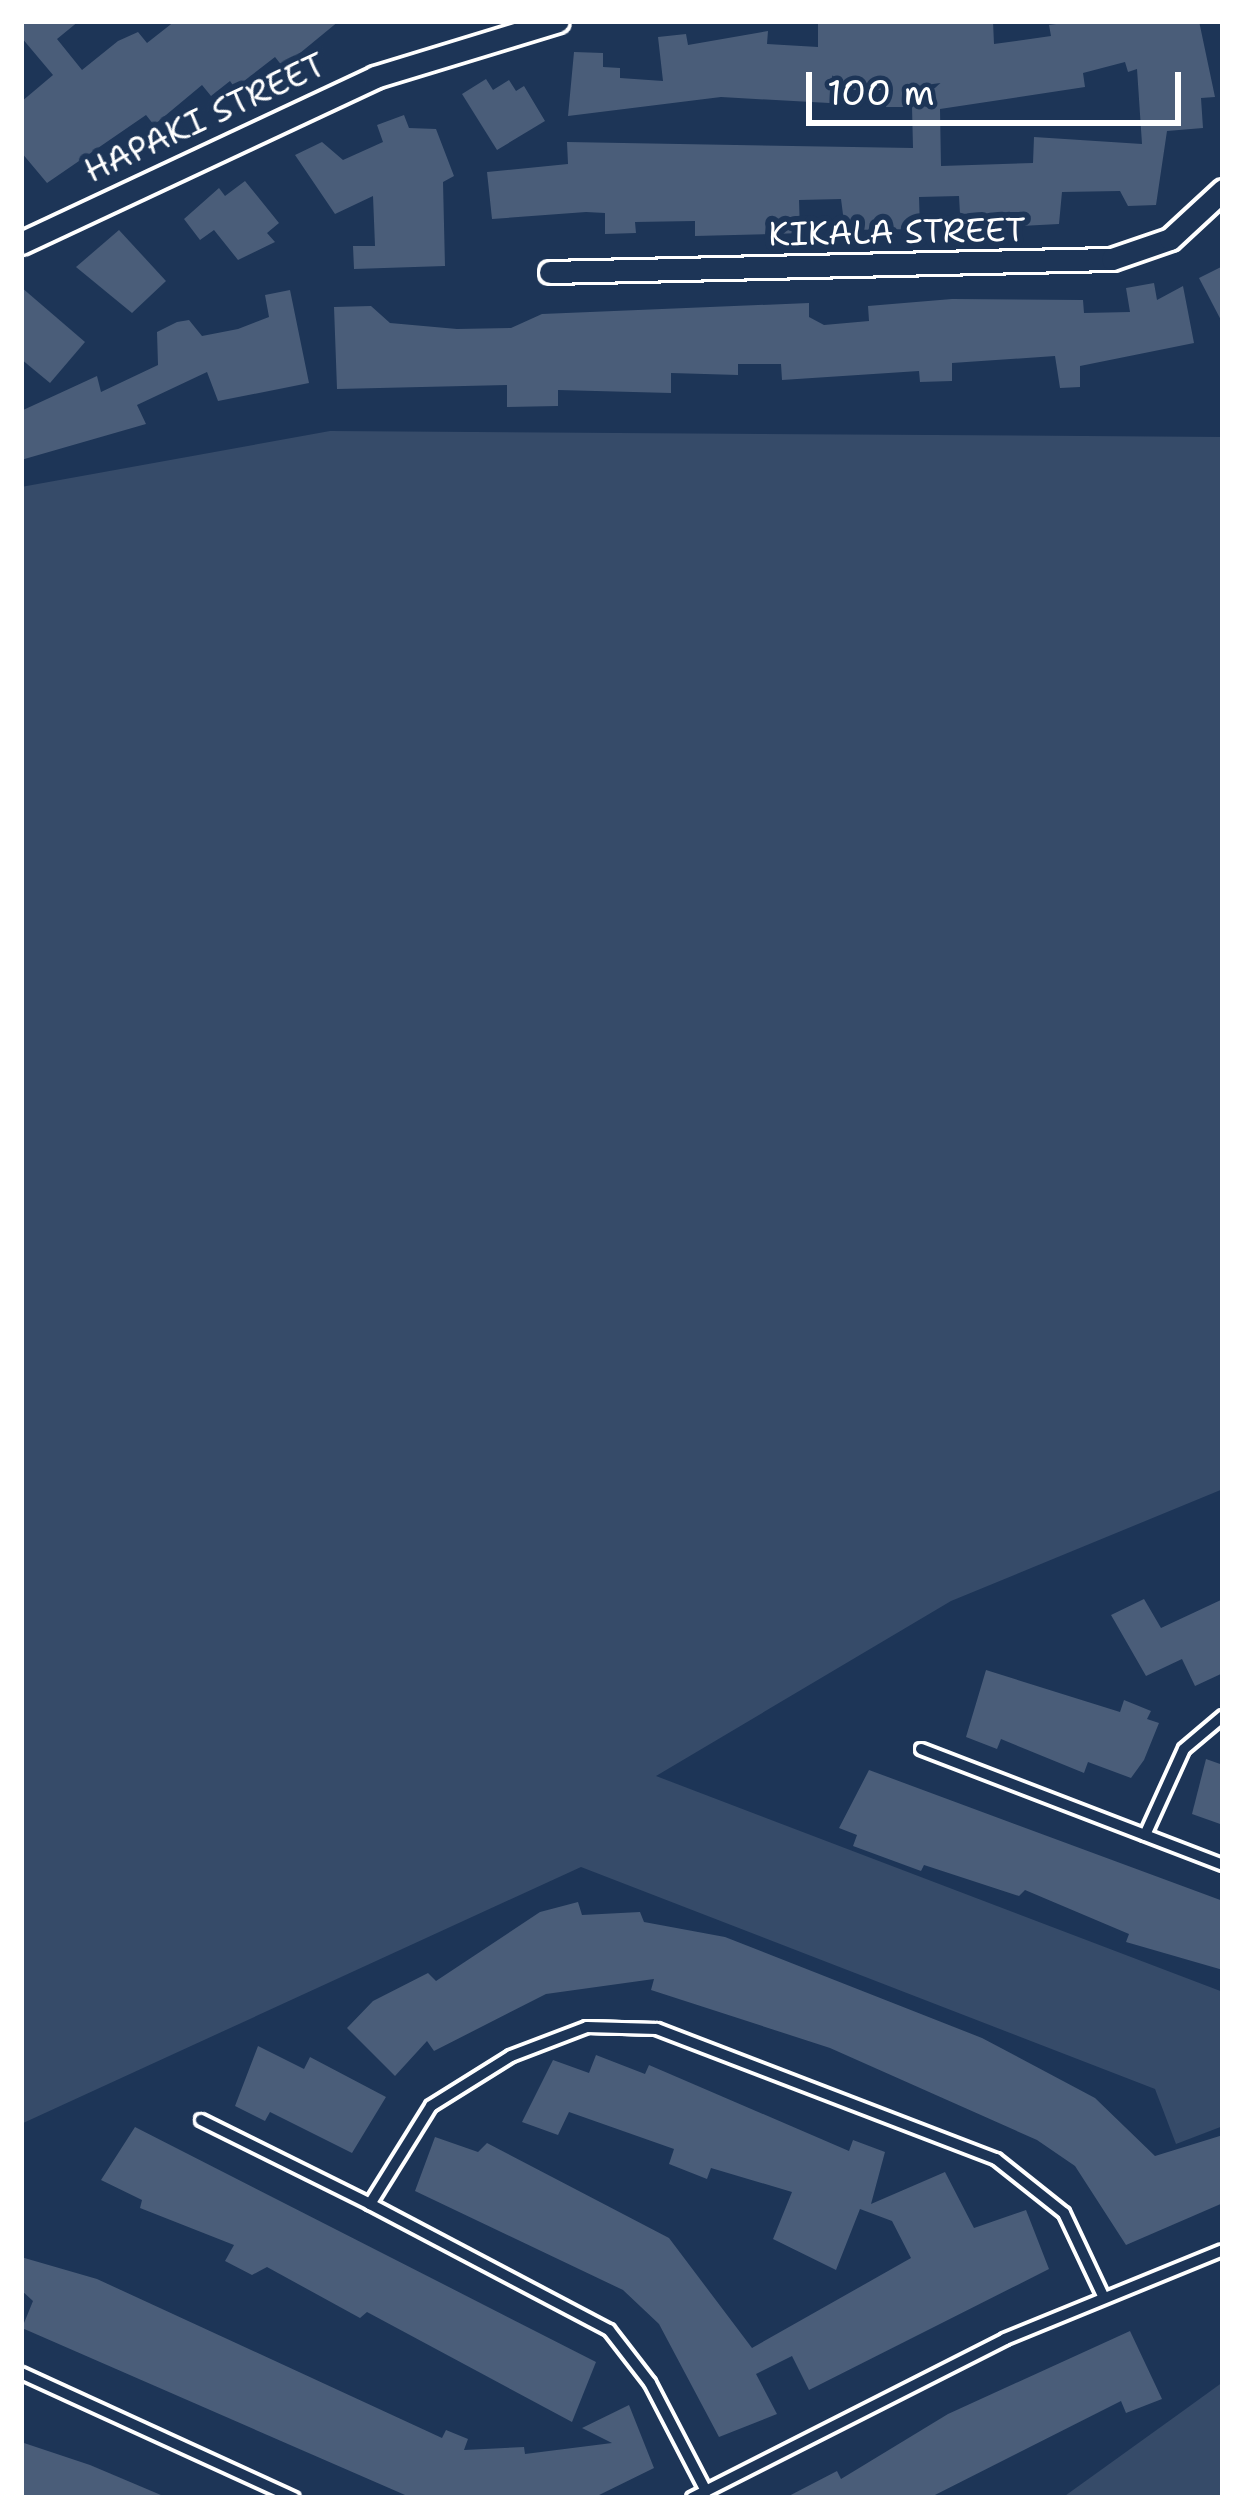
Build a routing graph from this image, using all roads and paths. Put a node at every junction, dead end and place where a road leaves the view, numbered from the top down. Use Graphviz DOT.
graph roads {
  1 [pos="558,21"];
  2 [pos="1223,190"];
  3 [pos="21,243"];
  4 [pos="550,272"];
  5 [pos="1223,1716"];
  6 [pos="921,1749"];
  7 [pos="1145,1835"];
  8 [pos="1223,1865"];
  9 [pos="200,2120"];
  10 [pos="370,2204"];
  11 [pos="1223,2250"];
  12 [pos="1103,2296"];
  13 [pos="21,2373"];
  14 [pos="706,2491"];
  15 [pos="294,2498"];
  16 [pos="692,2498"];
  1 -- 3 [label="street, HAPAKI STREET"];
  2 -- 4 [label="street, KIKALA STREET"];
  5 -- 7 [label="lane"];
  6 -- 7 [label="lane"];
  7 -- 8 [label="lane"];
  9 -- 10 [label="lane"];
  10 -- 12 [label="lane"];
  10 -- 14 [label="lane"];
  11 -- 12 [label="lane"];
  12 -- 14 [label="lane"];
  13 -- 15 [label="lane"];
  14 -- 16 [label="lane"];
}
